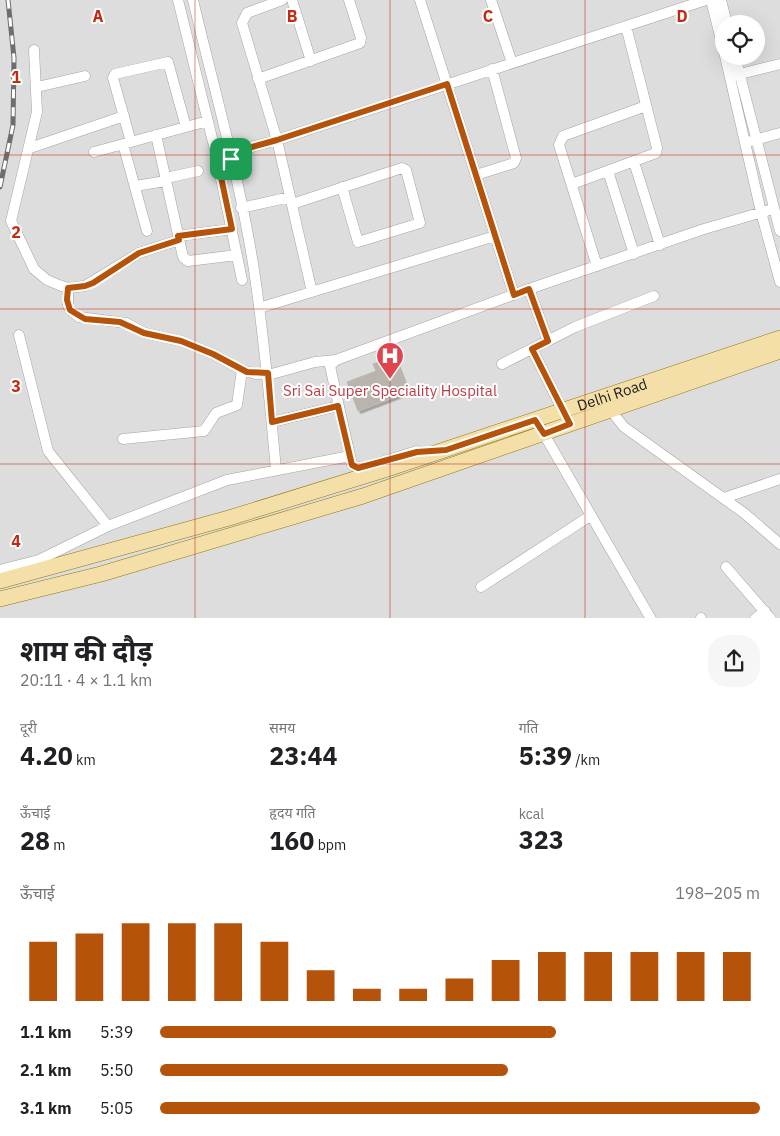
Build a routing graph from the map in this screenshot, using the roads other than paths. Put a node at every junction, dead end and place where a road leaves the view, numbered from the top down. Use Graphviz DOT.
graph roads {
  1 [pos="178,0"];
  2 [pos="193,0"];
  3 [pos="282,0"];
  4 [pos="292,0"];
  5 [pos="349,0"];
  6 [pos="420,0"];
  7 [pos="491,0"];
  8 [pos="706,0"];
  9 [pos="711,0"];
  10 [pos="721,0"];
  11 [pos="725,15"];
  12 [pos="715,16"];
  13 [pos="626,26"];
  14 [pos="34,50"];
  15 [pos="311,61"];
  16 [pos="512,63"];
  17 [pos="780,64"];
  18 [pos="729,65"];
  19 [pos="735,65"];
  20 [pos="492,69"];
  21 [pos="734,75"];
  22 [pos="85,76"];
  23 [pos="258,79"];
  24 [pos="447,84"];
  25 [pos="37,87"];
  26 [pos="646,106"];
  27 [pos="124,116"];
  28 [pos="208,121"];
  29 [pos="186,127"];
  30 [pos="780,133"];
  31 [pos="156,135"];
  32 [pos="277,140"];
  33 [pos="751,141"];
  34 [pos="127,143"];
  35 [pos="30,148"];
  36 [pos="94,152"];
  37 [pos="226,159"];
  38 [pos="634,162"];
  39 [pos="198,171"];
  40 [pos="608,171"];
  41 [pos="476,175"];
  42 [pos="166,180"];
  43 [pos="572,184"];
  44 [pos="135,186"];
  45 [pos="342,187"];
  46 [pos="291,200"];
  47 [pos="241,208"];
  48 [pos="773,209"];
  49 [pos="761,212"];
  50 [pos="232,229"];
  51 [pos="147,232"];
  52 [pos="780,232"];
  53 [pos="495,236"];
  54 [pos="179,238"];
  55 [pos="660,245"];
  56 [pos="237,254"];
  57 [pos="634,254"];
  58 [pos="597,266"];
  59 [pos="242,280"];
  60 [pos="780,282"];
  61 [pos="68,288"];
  62 [pos="529,289"];
  63 [pos="312,292"];
  64 [pos="514,295"];
  65 [pos="654,296"];
  66 [pos="259,308"];
  67 [pos="20,335"];
  68 [pos="780,338"];
  69 [pos="548,341"];
  70 [pos="532,349"];
  71 [pos="780,351"];
  72 [pos="336,360"];
  73 [pos="502,364"];
  74 [pos="242,370"];
  75 [pos="264,374"];
  76 [pos="604,397"];
  77 [pos="338,406"];
  78 [pos="563,410"];
  79 [pos="610,411"];
  80 [pos="535,420"];
  81 [pos="272,422"];
  82 [pos="570,424"];
  83 [pos="544,434"];
  84 [pos="123,439"];
  85 [pos="446,450"];
  86 [pos="350,456"];
  87 [pos="453,465"];
  88 [pos="276,470"];
  89 [pos="780,479"];
  90 [pos="724,498"];
  91 [pos="590,516"];
  92 [pos="108,526"];
  93 [pos="780,544"];
  94 [pos="726,567"];
  95 [pos="0,570"];
  96 [pos="0,581"];
  97 [pos="481,587"];
  98 [pos="0,599"];
  99 [pos="768,615"];
  100 [pos="651,618"];
  101 [pos="755,618"];
  1 -- 28 [label="street"];
  2 -- 37 [label="street"];
  3 -- 23 [label="street"];
  4 -- 15 [label="street"];
  5 -- 15 [label="street"];
  6 -- 24 [label="street"];
  7 -- 16 [label="street"];
  8 -- 13 [label="street"];
  9 -- 12 [label="street"];
  10 -- 11 [label="street"];
  13 -- 16 [label="street"];
  13 -- 26 [label="street"];
  14 -- 25 [label="street"];
  15 -- 23 [label="street"];
  16 -- 20 [label="street"];
  17 -- 21 [label="street"];
  18 -- 21 [label="street"];
  19 -- 21 [label="street"];
  20 -- 24 [label="street"];
  20 -- 41 [label="street"];
  21 -- 33 [label="street"];
  22 -- 25 [label="street"];
  23 -- 32 [label="street"];
  24 -- 32 [label="street"];
  24 -- 41 [label="street"];
  25 -- 35 [label="street"];
  26 -- 38 [label="street"];
  26 -- 43 [label="street"];
  27 -- 29 [label="street"];
  27 -- 34 [label="street"];
  27 -- 35 [label="street"];
  28 -- 29 [label="street"];
  28 -- 37 [label="street"];
  29 -- 31 [label="street"];
  30 -- 33 [label="street"];
  31 -- 34 [label="street"];
  31 -- 42 [label="street"];
  32 -- 37 [label="street"];
  32 -- 46 [label="street"];
  33 -- 48 [label="street"];
  33 -- 49 [label="street"];
  34 -- 36 [label="street"];
  34 -- 44 [label="street"];
  35 -- 61 [label="street"];
  37 -- 47 [label="street"];
  37 -- 50 [label="street"];
  38 -- 40 [label="street"];
  38 -- 55 [label="street"];
  39 -- 42 [label="street"];
  40 -- 43 [label="street"];
  40 -- 57 [label="street"];
  41 -- 53 [label="street"];
  42 -- 44 [label="street"];
  42 -- 54 [label="street"];
  43 -- 58 [label="street"];
  44 -- 51 [label="street"];
  45 -- 45 [label="street"];
  45 -- 46 [label="street"];
  46 -- 47 [label="street"];
  46 -- 63 [label="street"];
  47 -- 66 [label="street"];
  48 -- 49 [label="street"];
  48 -- 52 [label="street"];
  49 -- 55 [label="street"];
  49 -- 60 [label="street"];
  50 -- 54 [label="street"];
  50 -- 56 [label="street"];
  53 -- 63 [label="street"];
  53 -- 64 [label="street"];
  54 -- 56 [label="street"];
  54 -- 61 [label="street"];
  55 -- 57 [label="street"];
  56 -- 59 [label="street"];
  57 -- 58 [label="street"];
  58 -- 62 [label="street"];
  61 -- 74 [label="street"];
  62 -- 64 [label="street"];
  62 -- 69 [label="street"];
  63 -- 66 [label="street"];
  64 -- 72 [label="street"];
  65 -- 69 [label="street"];
  66 -- 75 [label="street"];
  67 -- 92 [label="street"];
  68 -- 76 [label="main road, Delhi Road"];
  69 -- 70 [label="street"];
  70 -- 73 [label="street"];
  70 -- 78 [label="street"];
  71 -- 79 [label="main road"];
  72 -- 75 [label="street"];
  72 -- 77 [label="street"];
  74 -- 75 [label="street"];
  74 -- 84 [label="street"];
  75 -- 81 [label="street"];
  76 -- 78 [label="main road, Delhi Road"];
  76 -- 79 [label="street"];
  77 -- 81 [label="street"];
  77 -- 86 [label="street"];
  78 -- 80 [label="main road, Delhi Road"];
  78 -- 82 [label="street"];
  79 -- 82 [label="main road"];
  79 -- 90 [label="street"];
  80 -- 83 [label="street"];
  80 -- 85 [label="main road, Delhi Road"];
  81 -- 88 [label="street"];
  82 -- 83 [label="main road"];
  83 -- 87 [label="main road"];
  83 -- 91 [label="street"];
  85 -- 86 [label="street"];
  85 -- 87 [label="street"];
  85 -- 96 [label="main road, Delhi Road"];
  86 -- 88 [label="street"];
  87 -- 98 [label="main road"];
  88 -- 92 [label="street"];
  89 -- 90 [label="street"];
  90 -- 93 [label="street"];
  91 -- 97 [label="street"];
  91 -- 100 [label="street"];
  92 -- 95 [label="street"];
  94 -- 99 [label="street"];
  99 -- 101 [label="street"];
}
